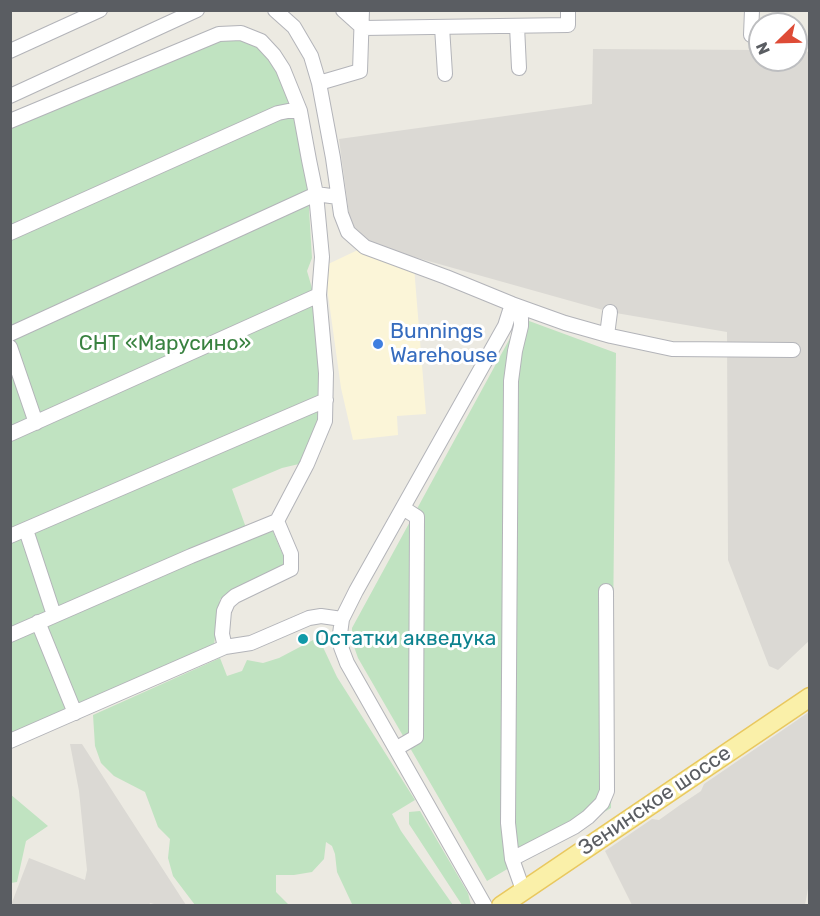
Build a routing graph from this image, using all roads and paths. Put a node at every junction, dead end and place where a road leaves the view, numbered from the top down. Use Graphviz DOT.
graph roads {
  1 [pos="100,10"];
  2 [pos="197,10"];
  3 [pos="275,10"];
  4 [pos="344,10"];
  5 [pos="362,10"];
  6 [pos="568,10"];
  7 [pos="517,26"];
  8 [pos="442,27"];
  9 [pos="363,28"];
  10 [pos="10,51"];
  11 [pos="519,68"];
  12 [pos="445,74"];
  13 [pos="320,82"];
  14 [pos="10,96"];
  15 [pos="300,111"];
  16 [pos="10,121"];
  17 [pos="316,194"];
  18 [pos="338,197"];
  19 [pos="10,233"];
  20 [pos="320,295"];
  21 [pos="512,304"];
  22 [pos="610,312"];
  23 [pos="10,334"];
  24 [pos="607,335"];
  25 [pos="10,347"];
  26 [pos="793,350"];
  27 [pos="326,400"];
  28 [pos="36,423"];
  29 [pos="10,434"];
  30 [pos="403,508"];
  31 [pos="277,521"];
  32 [pos="26,530"];
  33 [pos="10,536"];
  34 [pos="606,591"];
  35 [pos="54,615"];
  36 [pos="342,619"];
  37 [pos="38,622"];
  38 [pos="10,635"];
  39 [pos="225,647"];
  40 [pos="810,697"];
  41 [pos="75,713"];
  42 [pos="10,741"];
  43 [pos="397,748"];
  44 [pos="512,859"];
  45 [pos="523,890"];
  46 [pos="485,906"];
  47 [pos="501,906"];
  1 -- 10 [label="street"];
  2 -- 14 [label="street"];
  3 -- 13 [label="street"];
  4 -- 9 [label="street"];
  5 -- 9 [label="street"];
  6 -- 7 [label="street"];
  7 -- 8 [label="street"];
  7 -- 11 [label="street"];
  8 -- 9 [label="street"];
  8 -- 12 [label="street"];
  9 -- 13 [label="street"];
  13 -- 18 [label="street"];
  15 -- 16 [label="street"];
  15 -- 17 [label="street"];
  15 -- 19 [label="street"];
  17 -- 18 [label="street"];
  17 -- 20 [label="street"];
  17 -- 23 [label="street"];
  18 -- 21 [label="street"];
  20 -- 27 [label="street"];
  20 -- 28 [label="street"];
  21 -- 24 [label="street"];
  21 -- 30 [label="street"];
  21 -- 44 [label="street"];
  22 -- 24 [label="street"];
  24 -- 26 [label="street"];
  25 -- 28 [label="street"];
  27 -- 31 [label="street"];
  27 -- 32 [label="street"];
  28 -- 29 [label="street"];
  30 -- 36 [label="street"];
  30 -- 43 [label="street"];
  31 -- 35 [label="street"];
  31 -- 39 [label="street"];
  32 -- 33 [label="street"];
  32 -- 35 [label="street"];
  34 -- 44 [label="street"];
  35 -- 37 [label="street"];
  36 -- 39 [label="street"];
  36 -- 43 [label="street"];
  37 -- 38 [label="street"];
  37 -- 41 [label="street"];
  39 -- 41 [label="street"];
  40 -- 45 [label="main road, Зенинское шоссе"];
  41 -- 42 [label="street"];
  43 -- 46 [label="street"];
  44 -- 45 [label="street"];
  45 -- 47 [label="main road, Зенинское шоссе"];
}
